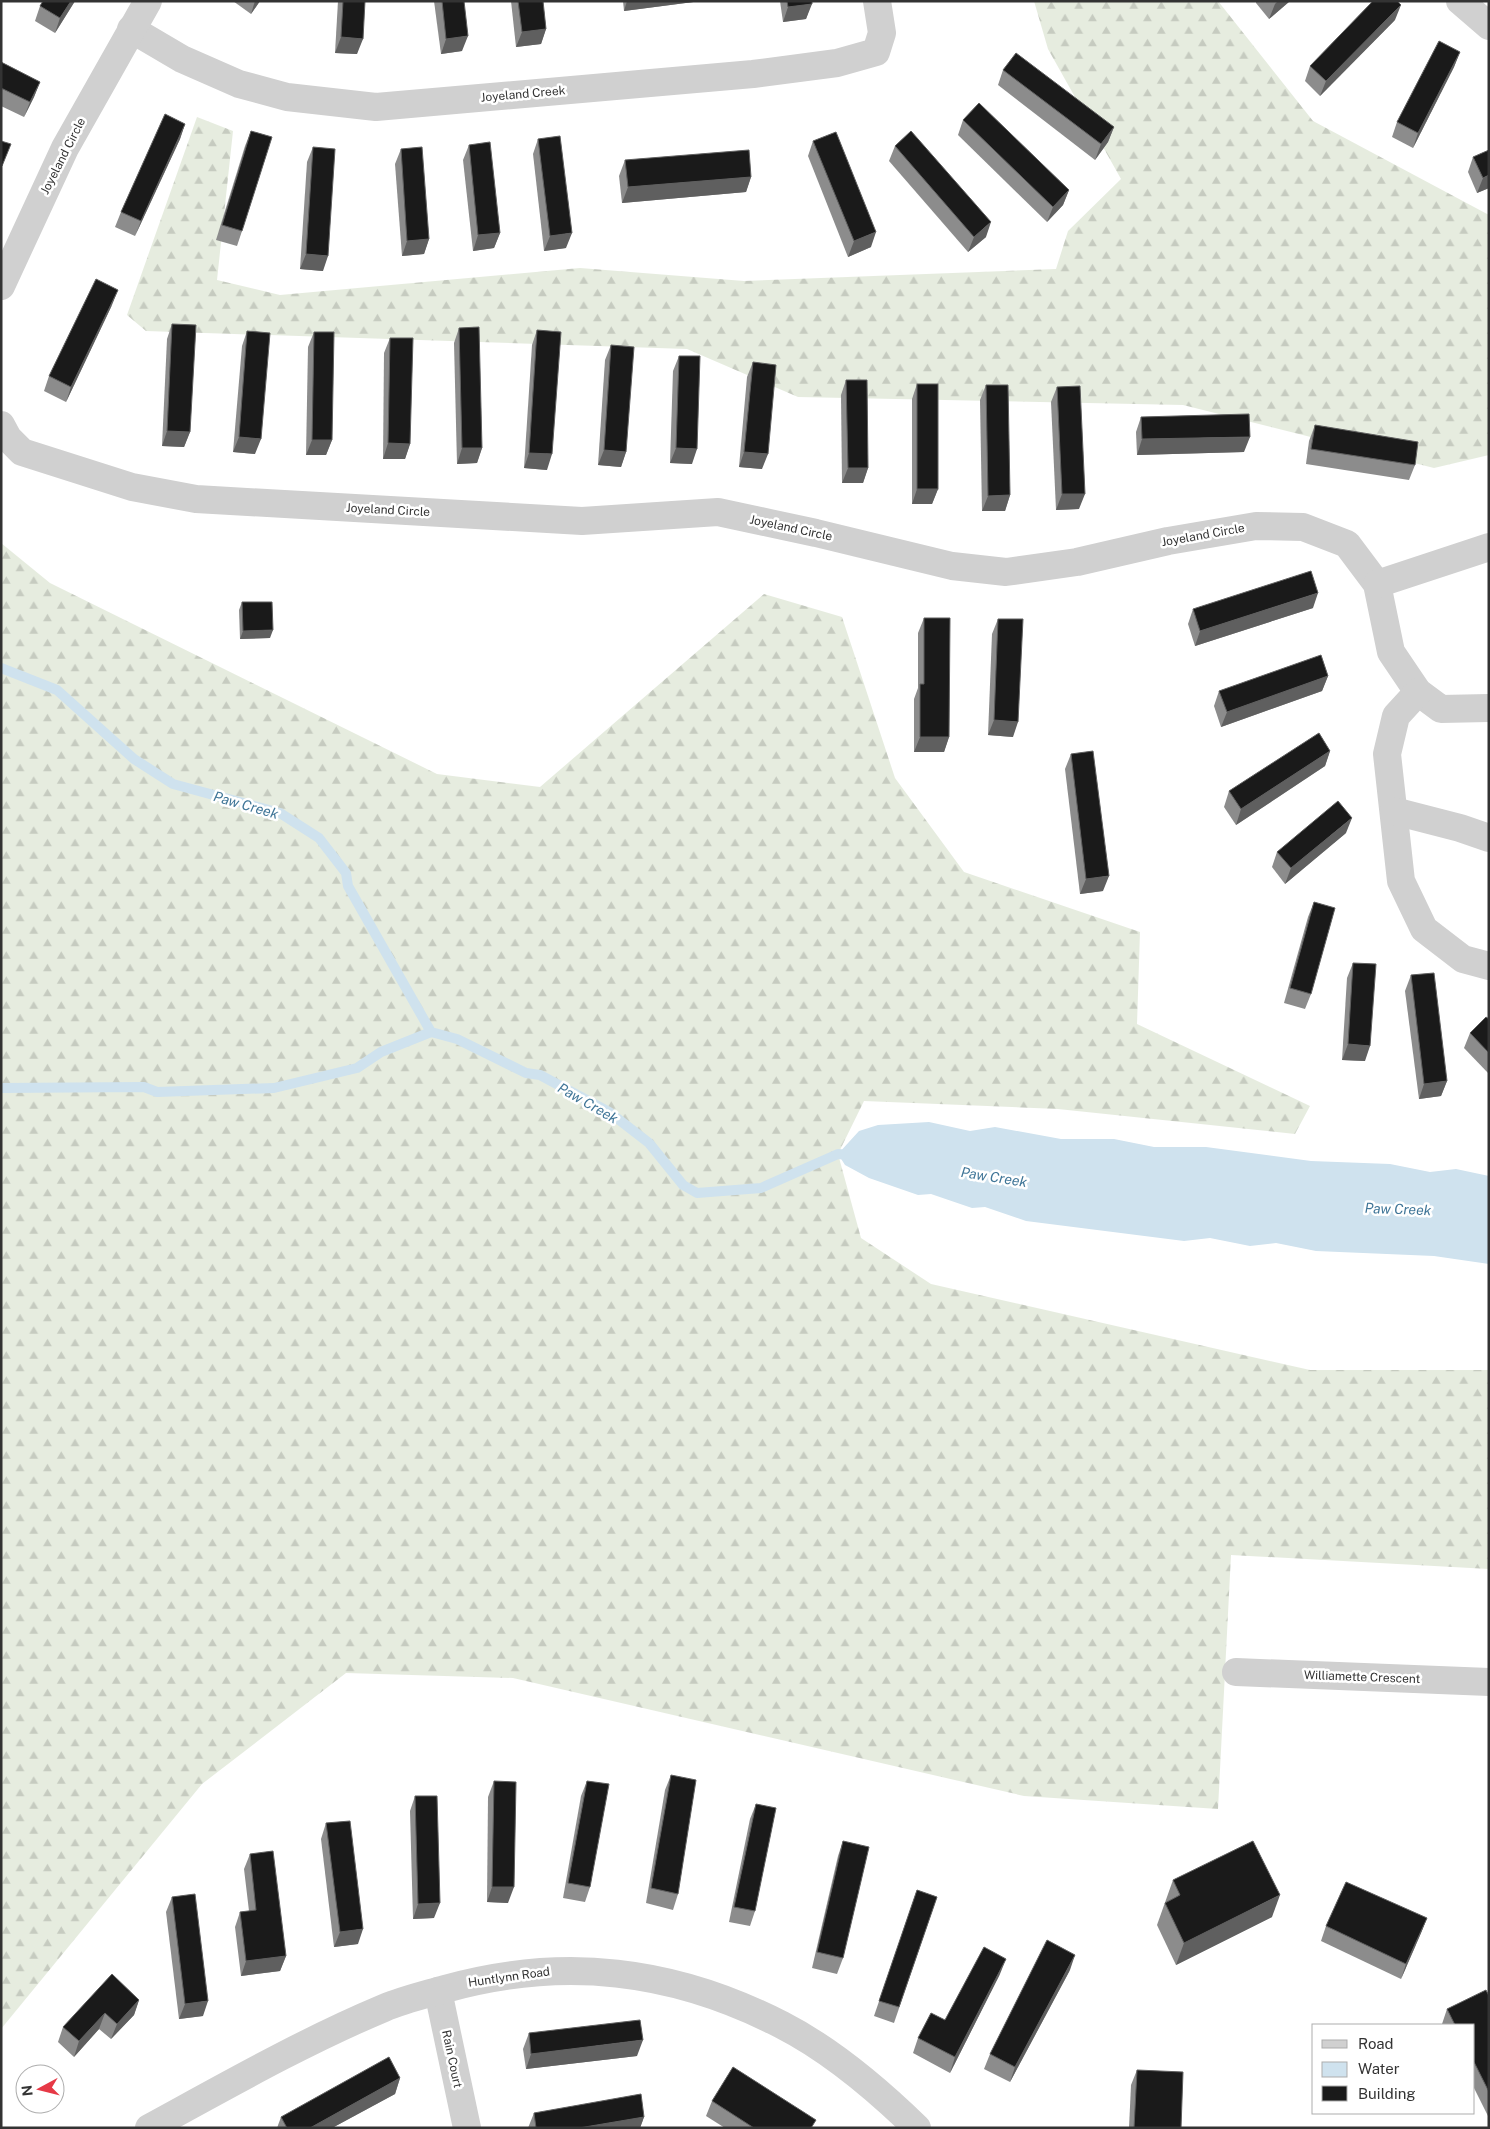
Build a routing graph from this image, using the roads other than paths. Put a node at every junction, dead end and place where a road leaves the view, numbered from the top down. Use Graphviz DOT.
graph roads {
  1 [pos="148,1"];
  2 [pos="877,1"];
  3 [pos="1460,1"];
  4 [pos="1489,26"];
  5 [pos="131,29"];
  6 [pos="1,286"];
  7 [pos="1,425"];
  8 [pos="1489,547"];
  9 [pos="1377,584"];
  10 [pos="1418,692"];
  11 [pos="1489,708"];
  12 [pos="1394,812"];
  13 [pos="1489,838"];
  14 [pos="1489,966"];
  15 [pos="1236,1672"];
  16 [pos="1489,1682"];
  17 [pos="438,1991"];
  18 [pos="149,2128"];
  19 [pos="467,2128"];
  20 [pos="917,2128"];
  1 -- 5 [label="street, Joyeland Circle"];
  2 -- 5 [label="street, Joyeland Creek"];
  3 -- 4 [label="street"];
  5 -- 6 [label="street, Joyeland Circle"];
  7 -- 9 [label="street, Joyeland Circle"];
  8 -- 9 [label="street"];
  9 -- 10 [label="street, Joyeland Circle"];
  10 -- 11 [label="street, Joyeland Circle"];
  10 -- 12 [label="street"];
  12 -- 13 [label="street"];
  12 -- 14 [label="street"];
  15 -- 16 [label="street, Williamette Crescent"];
  17 -- 18 [label="street, Huntlynn Road"];
  17 -- 19 [label="street, Rain Court"];
  17 -- 20 [label="street, Huntlynn Road"];
}
